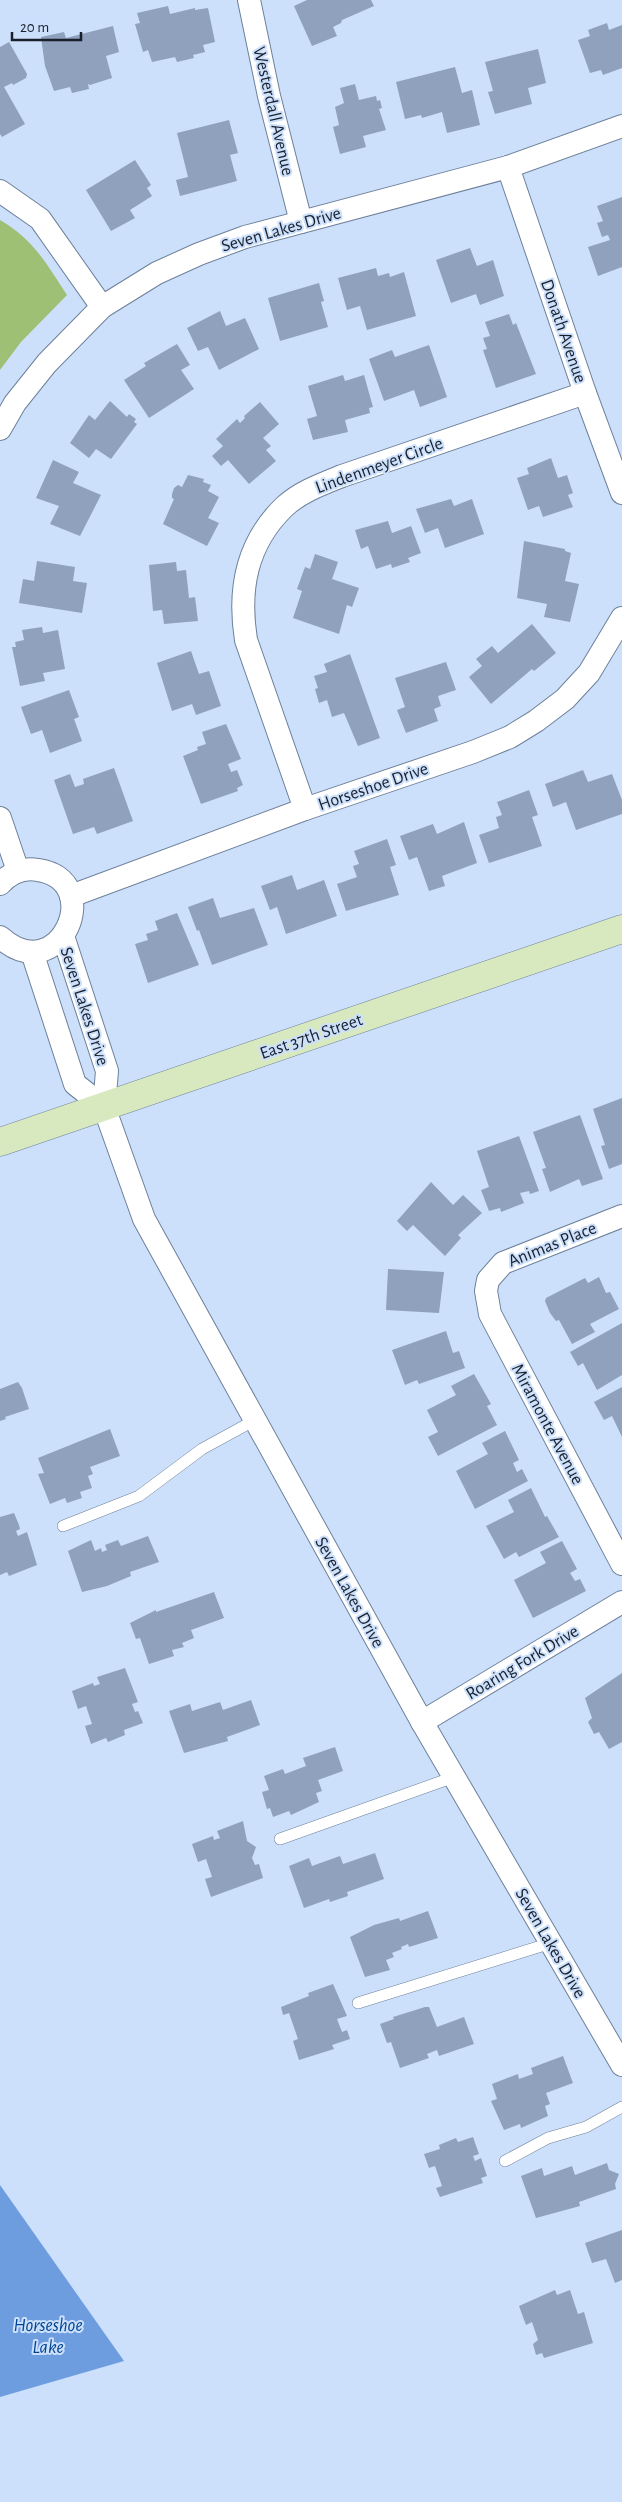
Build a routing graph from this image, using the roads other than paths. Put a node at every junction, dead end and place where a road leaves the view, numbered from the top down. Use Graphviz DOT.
graph roads {
  1 [pos="249,0"];
  2 [pos="622,126"];
  3 [pos="508,167"];
  4 [pos="0,191"];
  5 [pos="301,222"];
  6 [pos="102,307"];
  7 [pos="584,393"];
  8 [pos="0,428"];
  9 [pos="622,493"];
  10 [pos="622,618"];
  11 [pos="614,652"];
  12 [pos="305,809"];
  13 [pos="0,818"];
  14 [pos="18,871"];
  15 [pos="0,884"];
  16 [pos="71,896"];
  17 [pos="622,929"];
  18 [pos="63,936"];
  19 [pos="0,937"];
  20 [pos="32,952"];
  21 [pos="104,1107"];
  22 [pos="0,1142"];
  23 [pos="622,1216"];
  24 [pos="488,1280"];
  25 [pos="256,1420"];
  26 [pos="63,1526"];
  27 [pos="622,1564"];
  28 [pos="622,1602"];
  29 [pos="422,1722"];
  30 [pos="454,1777"];
  31 [pos="280,1839"];
  32 [pos="551,1943"];
  33 [pos="358,2003"];
  34 [pos="622,2065"];
  35 [pos="622,2107"];
  36 [pos="505,2161"];
  1 -- 5 [label="street, Westerdall Avenue"];
  2 -- 3 [label="street, Seven Lakes Drive"];
  3 -- 5 [label="street, Seven Lakes Drive"];
  3 -- 7 [label="street, Donath Avenue"];
  4 -- 6 [label="street"];
  5 -- 6 [label="street, Seven Lakes Drive"];
  6 -- 8 [label="street, Seven Lakes Drive"];
  7 -- 9 [label="street, Donath Avenue"];
  7 -- 12 [label="street, Lindenmeyer Circle"];
  10 -- 11 [label="street"];
  11 -- 12 [label="street, Horseshoe Drive"];
  12 -- 16 [label="street, Horseshoe Drive"];
  13 -- 14 [label="street"];
  14 -- 15 [label="street"];
  14 -- 16 [label="street"];
  16 -- 18 [label="street"];
  17 -- 21 [label="main road, East 37th Street"];
  18 -- 20 [label="street"];
  18 -- 21 [label="street, Seven Lakes Drive"];
  19 -- 20 [label="street"];
  20 -- 21 [label="street, Seven Lakes Drive"];
  21 -- 22 [label="main road, East 37th Street"];
  21 -- 25 [label="street, Seven Lakes Drive"];
  23 -- 24 [label="street, Animas Place"];
  24 -- 27 [label="street, Miramonte Avenue"];
  25 -- 26 [label="lane"];
  25 -- 29 [label="street, Seven Lakes Drive"];
  28 -- 29 [label="street, Roaring Fork Drive"];
  29 -- 30 [label="street, Seven Lakes Drive"];
  30 -- 31 [label="lane"];
  30 -- 32 [label="street, Seven Lakes Drive"];
  32 -- 33 [label="lane"];
  32 -- 34 [label="street, Seven Lakes Drive"];
  35 -- 36 [label="lane"];
}
